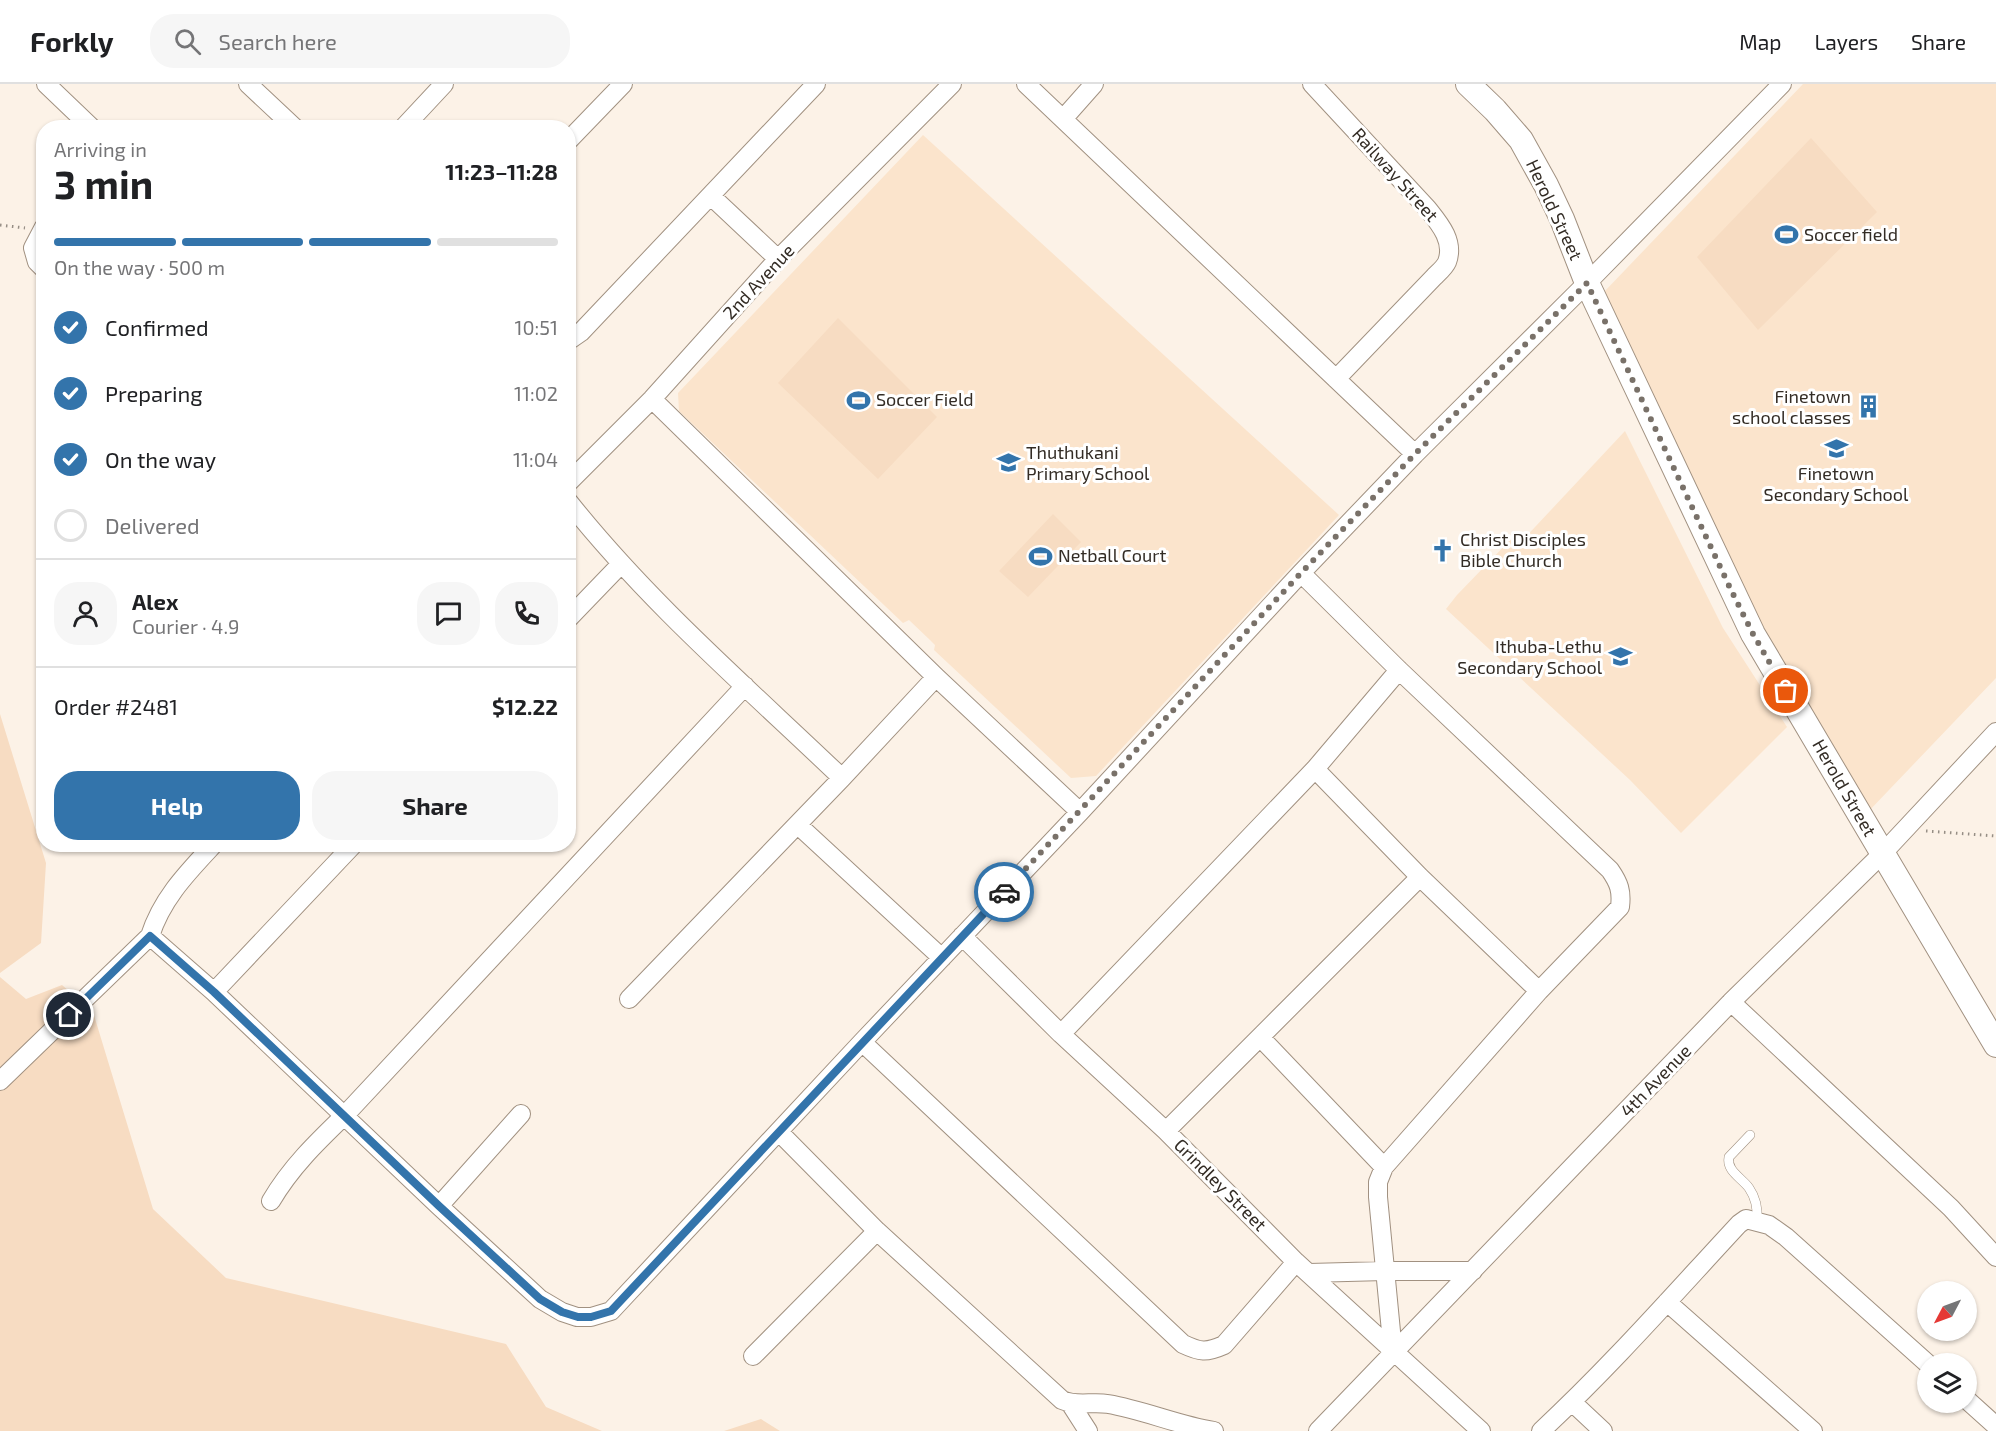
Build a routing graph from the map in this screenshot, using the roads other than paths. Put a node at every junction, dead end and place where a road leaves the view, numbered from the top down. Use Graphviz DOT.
graph roads {
  1 [pos="46,84"];
  2 [pos="444,84"];
  3 [pos="623,84"];
  4 [pos="816,84"];
  5 [pos="952,84"];
  6 [pos="1026,84"];
  7 [pos="1094,84"];
  8 [pos="1312,84"];
  9 [pos="1468,84"];
  10 [pos="1782,84"];
  11 [pos="252,85"];
  12 [pos="1063,119"];
  13 [pos="84,120"];
  14 [pos="287,120"];
  15 [pos="410,120"];
  16 [pos="576,133"];
  17 [pos="711,196"];
  18 [pos="36,242"];
  19 [pos="36,258"];
  20 [pos="778,259"];
  21 [pos="1587,283"];
  22 [pos="576,335"];
  23 [pos="1336,379"];
  24 [pos="652,399"];
  25 [pos="1415,454"];
  26 [pos="576,475"];
  27 [pos="576,511"];
  28 [pos="621,564"];
  29 [pos="1301,573"];
  30 [pos="576,611"];
  31 [pos="1399,670"];
  32 [pos="936,677"];
  33 [pos="746,686"];
  34 [pos="1996,732"];
  35 [pos="1315,769"];
  36 [pos="842,778"];
  37 [pos="1080,812"];
  38 [pos="798,825"];
  39 [pos="206,852"];
  40 [pos="346,852"];
  41 [pos="1882,854"];
  42 [pos="1420,877"];
  43 [pos="150,936"];
  44 [pos="962,936"];
  45 [pos="942,958"];
  46 [pos="1539,991"];
  47 [pos="214,992"];
  48 [pos="629,999"];
  49 [pos="1731,1002"];
  50 [pos="1061,1034"];
  51 [pos="1260,1037"];
  52 [pos="862,1042"];
  53 [pos="1996,1046"];
  54 [pos="0,1081"];
  55 [pos="521,1114"];
  56 [pos="345,1115"];
  57 [pos="1166,1131"];
  58 [pos="779,1132"];
  59 [pos="1750,1135"];
  60 [pos="1384,1167"];
  61 [pos="271,1201"];
  62 [pos="439,1206"];
  63 [pos="1757,1221"];
  64 [pos="877,1231"];
  65 [pos="1996,1257"];
  66 [pos="1303,1268"];
  67 [pos="1385,1271"];
  68 [pos="1473,1272"];
  69 [pos="1667,1302"];
  70 [pos="1393,1352"];
  71 [pos="1917,1354"];
  72 [pos="753,1356"];
  73 [pos="1572,1402"];
  74 [pos="1070,1403"];
  75 [pos="1977,1409"];
  76 [pos="1996,1426"];
  77 [pos="1088,1431"];
  78 [pos="1214,1431"];
  79 [pos="1318,1431"];
  80 [pos="1481,1431"];
  81 [pos="1540,1431"];
  82 [pos="1603,1431"];
  83 [pos="1813,1431"];
  1 -- 13 [label="street"];
  2 -- 15 [label="street"];
  3 -- 16 [label="street"];
  4 -- 17 [label="street"];
  5 -- 20 [label="street, 2nd Avenue"];
  6 -- 12 [label="street"];
  7 -- 12 [label="street"];
  8 -- 23 [label="street, Railway Street"];
  9 -- 21 [label="street, Herold Street"];
  10 -- 21 [label="street"];
  11 -- 14 [label="street"];
  12 -- 23 [label="street"];
  17 -- 20 [label="street"];
  17 -- 22 [label="street"];
  18 -- 19 [label="street"];
  20 -- 24 [label="street, 2nd Avenue"];
  21 -- 25 [label="street"];
  21 -- 41 [label="street, Herold Street"];
  23 -- 25 [label="street"];
  24 -- 26 [label="street, 2nd Avenue"];
  24 -- 32 [label="street"];
  25 -- 29 [label="street"];
  27 -- 28 [label="street"];
  28 -- 30 [label="street"];
  28 -- 33 [label="street"];
  29 -- 31 [label="street"];
  29 -- 37 [label="street"];
  31 -- 35 [label="street"];
  31 -- 46 [label="street"];
  32 -- 36 [label="street"];
  32 -- 37 [label="street"];
  33 -- 36 [label="street"];
  33 -- 56 [label="street"];
  34 -- 41 [label="street, 4th Avenue"];
  35 -- 42 [label="street"];
  35 -- 50 [label="street"];
  36 -- 38 [label="street"];
  37 -- 44 [label="street"];
  38 -- 45 [label="street"];
  38 -- 48 [label="street"];
  39 -- 43 [label="street"];
  40 -- 47 [label="street"];
  41 -- 49 [label="street, 4th Avenue"];
  41 -- 53 [label="street, Herold Street"];
  42 -- 46 [label="street"];
  42 -- 51 [label="street"];
  43 -- 47 [label="street"];
  43 -- 54 [label="street"];
  44 -- 45 [label="street"];
  44 -- 50 [label="street, Grindley Street"];
  45 -- 52 [label="street"];
  46 -- 60 [label="street"];
  47 -- 56 [label="street"];
  49 -- 65 [label="street"];
  49 -- 68 [label="street, 4th Avenue"];
  50 -- 57 [label="street, Grindley Street"];
  51 -- 57 [label="street"];
  51 -- 60 [label="street"];
  52 -- 58 [label="street"];
  52 -- 66 [label="street"];
  55 -- 62 [label="street"];
  56 -- 61 [label="street"];
  56 -- 62 [label="street"];
  57 -- 66 [label="street, Grindley Street"];
  58 -- 62 [label="street"];
  58 -- 64 [label="street"];
  59 -- 63 [label="lane"];
  60 -- 67 [label="street"];
  63 -- 69 [label="street"];
  63 -- 71 [label="street"];
  64 -- 72 [label="street"];
  64 -- 74 [label="street"];
  66 -- 67 [label="street"];
  66 -- 70 [label="street, Grindley Street"];
  67 -- 68 [label="street"];
  67 -- 70 [label="street"];
  68 -- 70 [label="street, 4th Avenue"];
  69 -- 73 [label="street"];
  69 -- 83 [label="street"];
  70 -- 79 [label="street, 4th Avenue"];
  70 -- 80 [label="street, Grindley Street"];
  73 -- 81 [label="street"];
  73 -- 82 [label="street"];
  74 -- 77 [label="street"];
  74 -- 78 [label="street"];
  75 -- 76 [label="street"];
}
